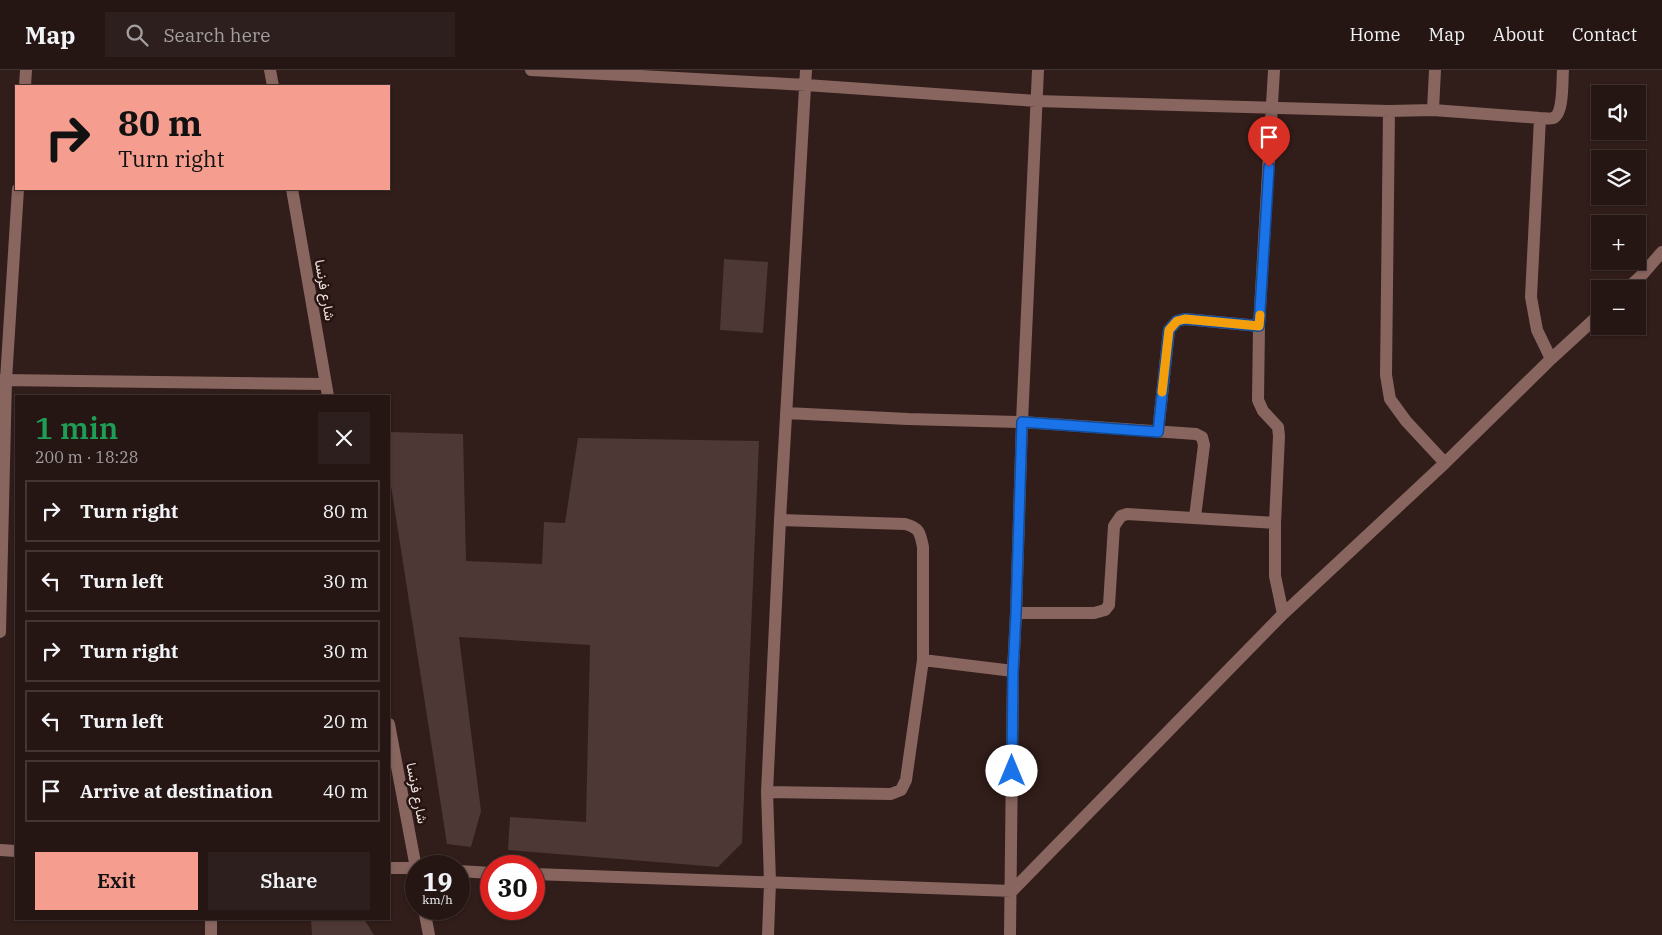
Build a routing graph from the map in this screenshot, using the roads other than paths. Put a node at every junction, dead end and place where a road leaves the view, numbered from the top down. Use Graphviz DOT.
graph roads {
  1 [pos="26,70"];
  2 [pos="270,70"];
  3 [pos="531,70"];
  4 [pos="806,70"];
  5 [pos="1038,70"];
  6 [pos="1274,70"];
  7 [pos="1435,70"];
  8 [pos="1563,70"];
  9 [pos="25,85"];
  10 [pos="273,85"];
  11 [pos="806,85"];
  12 [pos="1036,101"];
  13 [pos="1272,108"];
  14 [pos="1433,110"];
  15 [pos="1389,111"];
  16 [pos="1540,118"];
  17 [pos="18,190"];
  18 [pos="292,190"];
  19 [pos="1662,252"];
  20 [pos="1637,280"];
  21 [pos="1591,322"];
  22 [pos="1259,326"];
  23 [pos="1551,359"];
  24 [pos="3,380"];
  25 [pos="326,390"];
  26 [pos="786,414"];
  27 [pos="1022,422"];
  28 [pos="1158,432"];
  29 [pos="1445,463"];
  30 [pos="1195,517"];
  31 [pos="780,520"];
  32 [pos="1275,523"];
  33 [pos="1016,613"];
  34 [pos="1283,614"];
  35 [pos="0,632"];
  36 [pos="923,660"];
  37 [pos="1013,672"];
  38 [pos="390,729"];
  39 [pos="767,792"];
  40 [pos="0,850"];
  41 [pos="15,850"];
  42 [pos="414,855"];
  43 [pos="390,868"];
  44 [pos="405,868"];
  45 [pos="545,874"];
  46 [pos="770,882"];
  47 [pos="1012,891"];
  48 [pos="211,920"];
  49 [pos="426,920"];
  50 [pos="211,935"];
  51 [pos="428,935"];
  52 [pos="768,935"];
  53 [pos="1010,935"];
  1 -- 9 [label="street"];
  2 -- 10 [label="street"];
  3 -- 11 [label="street"];
  4 -- 11 [label="street"];
  5 -- 12 [label="street"];
  6 -- 13 [label="street"];
  7 -- 14 [label="street"];
  8 -- 16 [label="street"];
  11 -- 12 [label="street"];
  11 -- 26 [label="street"];
  12 -- 13 [label="street"];
  12 -- 27 [label="street"];
  13 -- 15 [label="street"];
  13 -- 22 [label="street"];
  14 -- 15 [label="street"];
  14 -- 16 [label="street"];
  15 -- 29 [label="street"];
  16 -- 23 [label="street"];
  17 -- 24 [label="street"];
  18 -- 25 [label="street, شارع فرنسا"];
  19 -- 20 [label="street"];
  21 -- 23 [label="street"];
  22 -- 28 [label="street"];
  22 -- 32 [label="street"];
  23 -- 29 [label="street"];
  24 -- 25 [label="street"];
  24 -- 35 [label="street"];
  26 -- 27 [label="street"];
  26 -- 31 [label="street"];
  27 -- 28 [label="street"];
  27 -- 33 [label="street"];
  28 -- 30 [label="street"];
  29 -- 34 [label="street"];
  30 -- 32 [label="street"];
  30 -- 33 [label="street"];
  31 -- 36 [label="street"];
  31 -- 39 [label="street"];
  32 -- 34 [label="street"];
  33 -- 37 [label="street"];
  34 -- 47 [label="street"];
  36 -- 37 [label="street"];
  36 -- 39 [label="street"];
  37 -- 47 [label="street"];
  38 -- 42 [label="street, شارع فرنسا"];
  39 -- 46 [label="street"];
  40 -- 41 [label="street"];
  43 -- 44 [label="street"];
  45 -- 46 [label="street"];
  46 -- 47 [label="street"];
  46 -- 52 [label="street"];
  47 -- 53 [label="street"];
  48 -- 50 [label="street"];
  49 -- 51 [label="street"];
}
